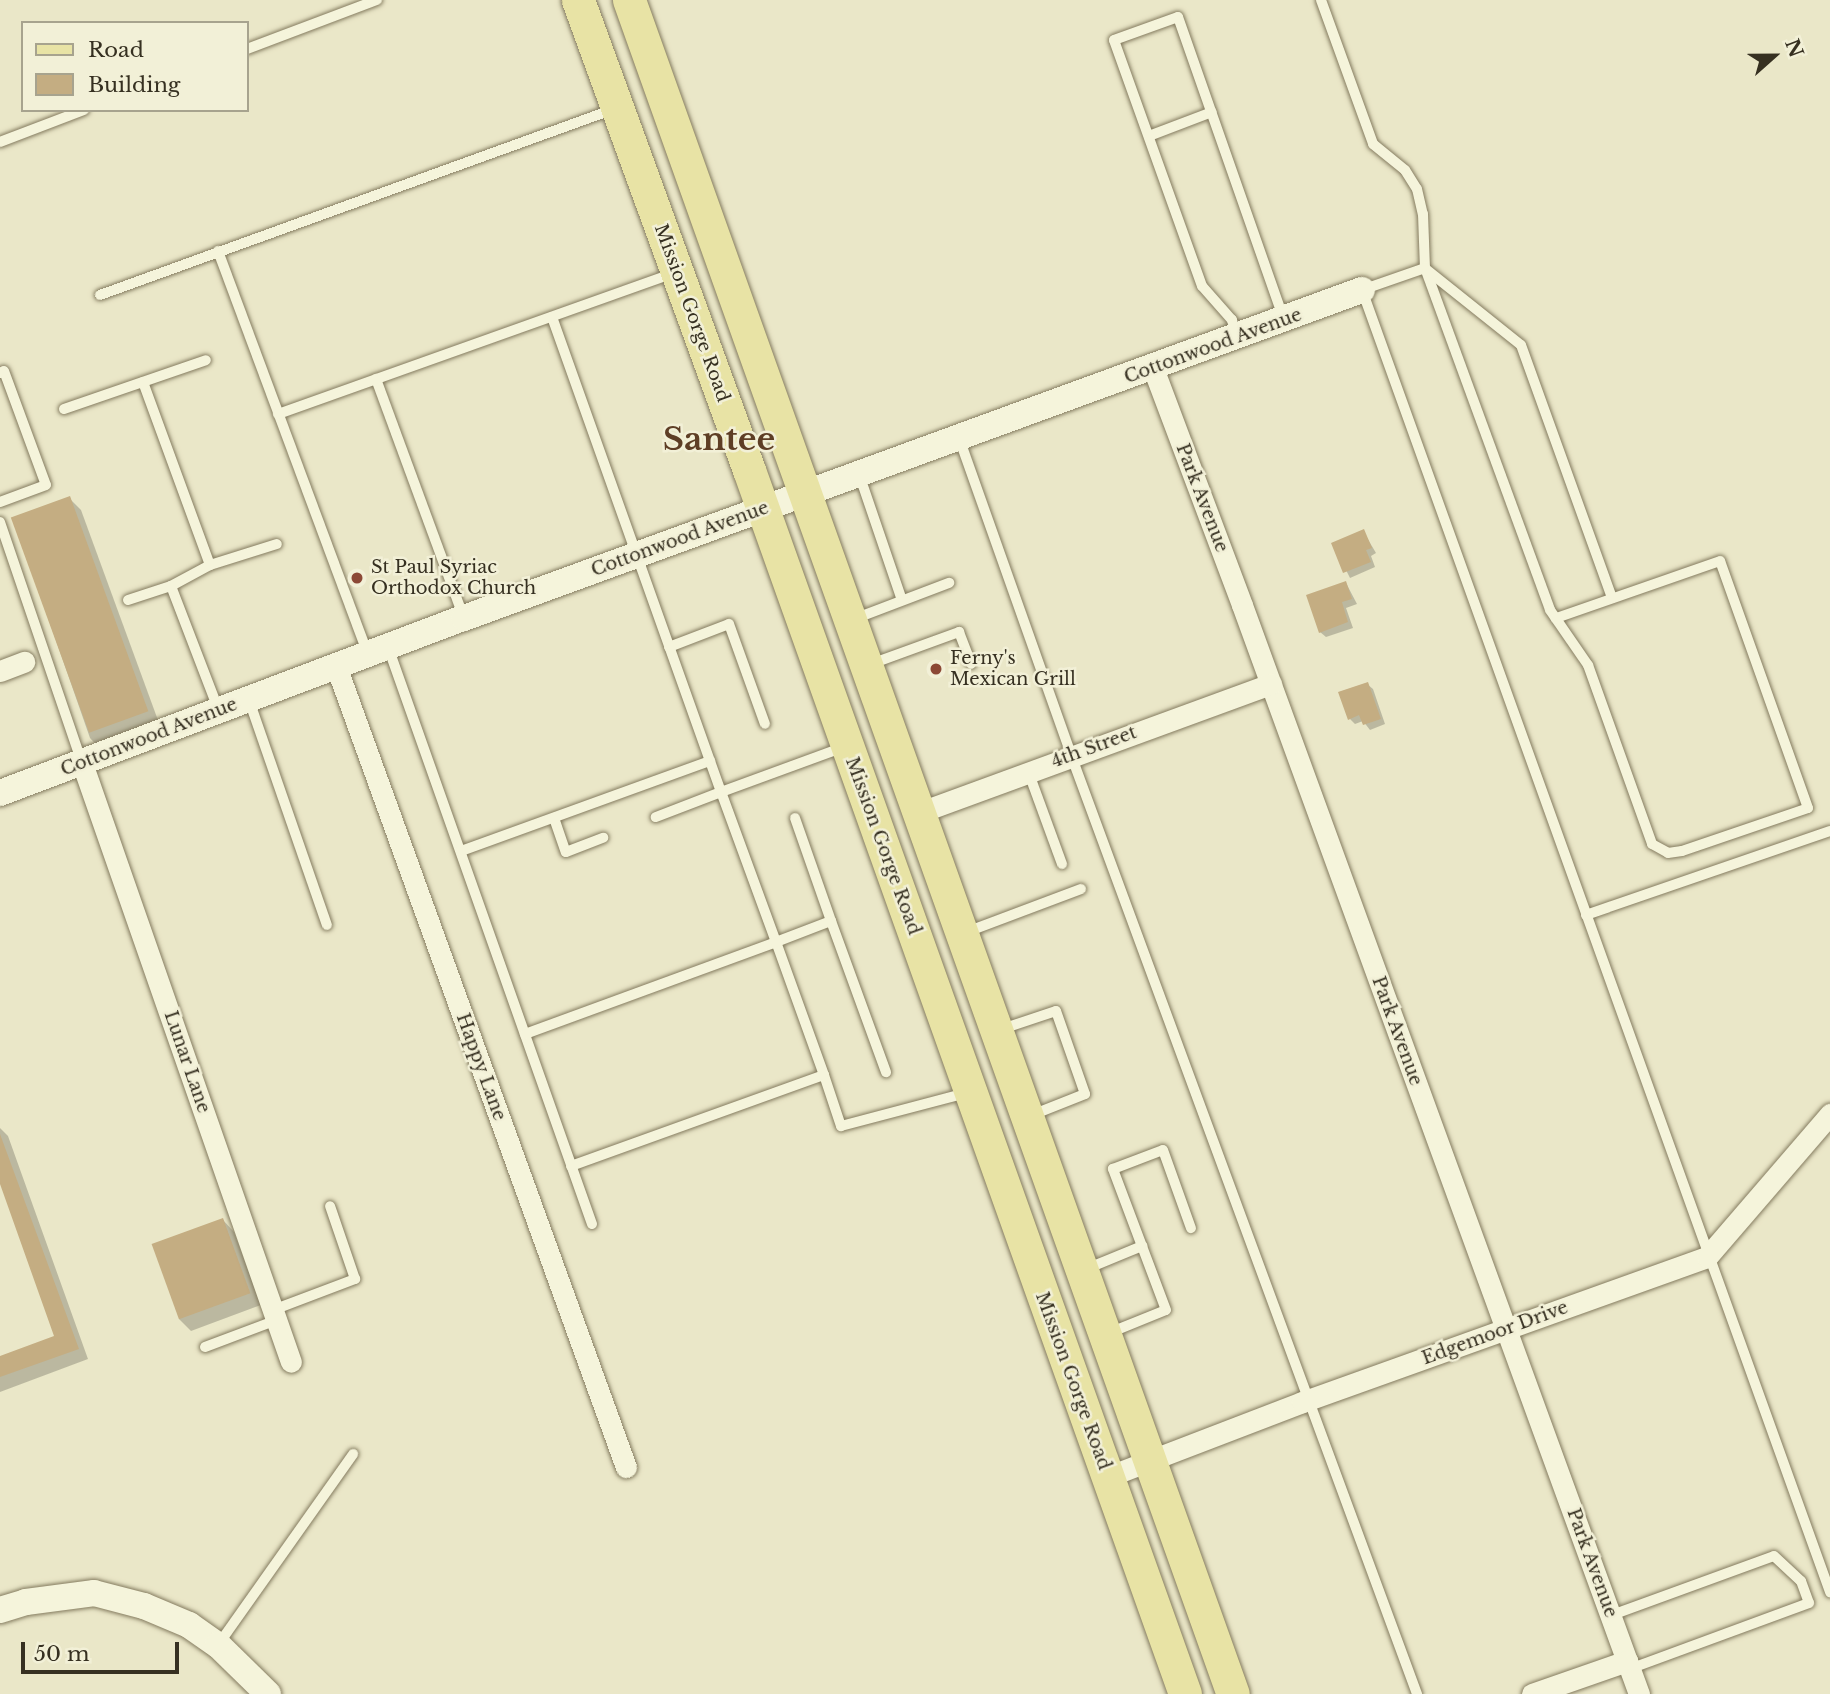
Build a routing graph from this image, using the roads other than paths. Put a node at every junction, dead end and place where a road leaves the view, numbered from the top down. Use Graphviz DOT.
graph roads {
  1 [pos="377,0"];
  2 [pos="578,0"];
  3 [pos="629,0"];
  4 [pos="1321,0"];
  5 [pos="248,49"];
  6 [pos="617,108"];
  7 [pos="79,112"];
  8 [pos="1212,112"];
  9 [pos="1149,136"];
  10 [pos="0,142"];
  11 [pos="218,251"];
  12 [pos="1425,268"];
  13 [pos="677,272"];
  14 [pos="1362,290"];
  15 [pos="100,295"];
  16 [pos="552,317"];
  17 [pos="1284,320"];
  18 [pos="1236,336"];
  19 [pos="206,360"];
  20 [pos="1153,368"];
  21 [pos="0,373"];
  22 [pos="376,379"];
  23 [pos="144,382"];
  24 [pos="64,410"];
  25 [pos="278,414"];
  26 [pos="959,438"];
  27 [pos="859,474"];
  28 [pos="803,494"];
  29 [pos="0,502"];
  30 [pos="762,509"];
  31 [pos="0,522"];
  32 [pos="278,544"];
  33 [pos="637,554"];
  34 [pos="210,565"];
  35 [pos="950,583"];
  36 [pos="171,586"];
  37 [pos="1612,598"];
  38 [pos="128,600"];
  39 [pos="902,600"];
  40 [pos="464,618"];
  41 [pos="1556,618"];
  42 [pos="848,621"];
  43 [pos="669,647"];
  44 [pos="378,651"];
  45 [pos="24,662"];
  46 [pos="971,664"];
  47 [pos="336,666"];
  48 [pos="865,666"];
  49 [pos="0,671"];
  50 [pos="1271,684"];
  51 [pos="250,700"];
  52 [pos="219,711"];
  53 [pos="765,724"];
  54 [pos="847,746"];
  55 [pos="1071,755"];
  56 [pos="710,761"];
  57 [pos="82,763"];
  58 [pos="1028,771"];
  59 [pos="721,792"];
  60 [pos="0,793"];
  61 [pos="918,813"];
  62 [pos="656,817"];
  63 [pos="554,818"];
  64 [pos="795,818"];
  65 [pos="1830,831"];
  66 [pos="603,838"];
  67 [pos="461,851"];
  68 [pos="1062,864"];
  69 [pos="1081,889"];
  70 [pos="1586,915"];
  71 [pos="831,921"];
  72 [pos="327,925"];
  73 [pos="961,934"];
  74 [pos="776,942"];
  75 [pos="997,1031"];
  76 [pos="525,1034"];
  77 [pos="886,1072"];
  78 [pos="824,1075"];
  79 [pos="970,1091"];
  80 [pos="1830,1114"];
  81 [pos="1027,1117"];
  82 [pos="571,1166"];
  83 [pos="330,1206"];
  84 [pos="592,1224"];
  85 [pos="1191,1228"];
  86 [pos="1142,1247"];
  87 [pos="1707,1257"];
  88 [pos="1083,1271"];
  89 [pos="275,1315"];
  90 [pos="1505,1329"];
  91 [pos="1106,1334"];
  92 [pos="205,1347"];
  93 [pos="291,1362"];
  94 [pos="1310,1400"];
  95 [pos="353,1454"];
  96 [pos="1152,1460"];
  97 [pos="626,1467"];
  98 [pos="1107,1477"];
  99 [pos="1830,1592"];
  100 [pos="0,1610"];
  101 [pos="1612,1615"];
  102 [pos="218,1645"];
  103 [pos="1628,1665"];
  104 [pos="268,1694"];
  105 [pos="1185,1694"];
  106 [pos="1233,1694"];
  107 [pos="1417,1694"];
  108 [pos="1532,1694"];
  109 [pos="1639,1694"];
  1 -- 5 [label="lane"];
  2 -- 6 [label="main road, Mission Gorge Road"];
  3 -- 28 [label="main road"];
  4 -- 12 [label="lane"];
  6 -- 11 [label="lane"];
  6 -- 13 [label="main road, Mission Gorge Road"];
  7 -- 10 [label="lane"];
  8 -- 9 [label="lane"];
  8 -- 9 [label="lane"];
  8 -- 17 [label="lane"];
  9 -- 18 [label="lane"];
  11 -- 15 [label="lane"];
  11 -- 25 [label="lane"];
  12 -- 14 [label="lane"];
  12 -- 37 [label="lane"];
  12 -- 41 [label="lane"];
  13 -- 16 [label="lane"];
  13 -- 30 [label="main road, Mission Gorge Road"];
  14 -- 17 [label="street, Cottonwood Avenue"];
  14 -- 70 [label="lane"];
  16 -- 22 [label="lane"];
  16 -- 33 [label="lane"];
  17 -- 18 [label="street, Cottonwood Avenue"];
  18 -- 20 [label="street, Cottonwood Avenue"];
  19 -- 23 [label="lane"];
  20 -- 26 [label="street, Cottonwood Avenue"];
  20 -- 50 [label="street, Park Avenue"];
  21 -- 29 [label="lane"];
  22 -- 25 [label="lane"];
  22 -- 40 [label="lane"];
  23 -- 24 [label="lane"];
  23 -- 34 [label="lane"];
  25 -- 44 [label="lane"];
  26 -- 27 [label="street, Cottonwood Avenue"];
  26 -- 55 [label="lane"];
  27 -- 28 [label="street, Cottonwood Avenue"];
  27 -- 39 [label="lane"];
  28 -- 30 [label="street, Cottonwood Avenue"];
  28 -- 42 [label="main road"];
  30 -- 33 [label="street, Cottonwood Avenue"];
  30 -- 54 [label="main road, Mission Gorge Road"];
  31 -- 57 [label="lane"];
  32 -- 34 [label="lane"];
  33 -- 40 [label="street, Cottonwood Avenue"];
  33 -- 43 [label="lane"];
  34 -- 36 [label="lane"];
  35 -- 39 [label="lane"];
  36 -- 38 [label="lane"];
  36 -- 52 [label="lane"];
  37 -- 41 [label="lane"];
  37 -- 41 [label="lane"];
  39 -- 42 [label="lane"];
  40 -- 44 [label="street, Cottonwood Avenue"];
  42 -- 48 [label="main road"];
  43 -- 53 [label="lane"];
  43 -- 56 [label="lane"];
  44 -- 47 [label="street, Cottonwood Avenue"];
  44 -- 67 [label="lane"];
  45 -- 49 [label="street"];
  46 -- 48 [label="lane"];
  47 -- 51 [label="street, Cottonwood Avenue"];
  47 -- 97 [label="street, Happy Lane"];
  48 -- 61 [label="main road"];
  50 -- 55 [label="street, 4th Street"];
  50 -- 90 [label="street, Park Avenue"];
  51 -- 52 [label="street, Cottonwood Avenue"];
  51 -- 72 [label="lane"];
  52 -- 57 [label="street, Cottonwood Avenue"];
  54 -- 59 [label="lane"];
  54 -- 79 [label="main road, Mission Gorge Road"];
  55 -- 58 [label="street, 4th Street"];
  55 -- 94 [label="lane"];
  56 -- 59 [label="lane"];
  56 -- 63 [label="lane"];
  57 -- 60 [label="street, Cottonwood Avenue"];
  57 -- 89 [label="street, Lunar Lane"];
  58 -- 61 [label="street, 4th Street"];
  58 -- 68 [label="lane"];
  59 -- 62 [label="lane"];
  59 -- 74 [label="lane"];
  61 -- 73 [label="main road"];
  63 -- 66 [label="lane"];
  63 -- 67 [label="lane"];
  64 -- 71 [label="lane"];
  65 -- 70 [label="lane"];
  67 -- 76 [label="lane"];
  69 -- 73 [label="lane"];
  70 -- 87 [label="lane"];
  71 -- 74 [label="lane"];
  71 -- 77 [label="lane"];
  73 -- 75 [label="main road"];
  74 -- 76 [label="lane"];
  74 -- 78 [label="lane"];
  75 -- 81 [label="main road"];
  75 -- 81 [label="lane"];
  76 -- 82 [label="lane"];
  78 -- 79 [label="lane"];
  78 -- 82 [label="lane"];
  79 -- 98 [label="main road, Mission Gorge Road"];
  80 -- 87 [label="street, Edgemoor Drive"];
  81 -- 88 [label="main road"];
  82 -- 84 [label="lane"];
  83 -- 89 [label="lane"];
  85 -- 86 [label="lane"];
  86 -- 88 [label="lane"];
  86 -- 91 [label="lane"];
  87 -- 90 [label="street, Edgemoor Drive"];
  87 -- 99 [label="lane"];
  88 -- 91 [label="main road"];
  89 -- 92 [label="lane"];
  89 -- 93 [label="street, Lunar Lane"];
  90 -- 94 [label="street, Edgemoor Drive"];
  90 -- 101 [label="street, Park Avenue"];
  91 -- 96 [label="main road"];
  94 -- 96 [label="street, Edgemoor Drive"];
  94 -- 107 [label="lane"];
  95 -- 102 [label="lane"];
  96 -- 98 [label="street, Edgemoor Drive"];
  96 -- 106 [label="main road"];
  98 -- 105 [label="main road, Mission Gorge Road"];
  100 -- 102 [label="street"];
  101 -- 103 [label="street, Park Avenue"];
  101 -- 103 [label="lane"];
  102 -- 104 [label="street"];
  103 -- 108 [label="street"];
  103 -- 109 [label="street, Park Avenue"];
}
